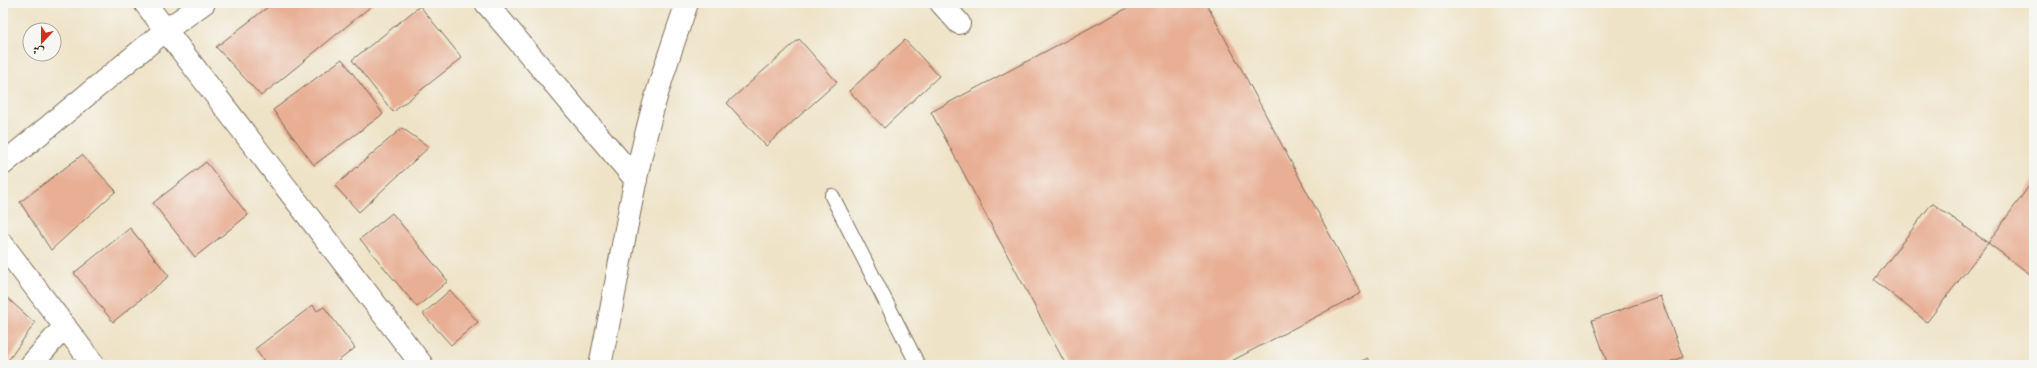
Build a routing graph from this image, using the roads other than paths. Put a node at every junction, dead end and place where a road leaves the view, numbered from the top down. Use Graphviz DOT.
graph roads {
  1 [pos="145,3"];
  2 [pos="204,3"];
  3 [pos="486,3"];
  4 [pos="687,3"];
  5 [pos="940,3"];
  6 [pos="959,23"];
  7 [pos="166,30"];
  8 [pos="3,164"];
  9 [pos="636,180"];
  10 [pos="832,196"];
  11 [pos="3,245"];
  12 [pos="65,326"];
  13 [pos="31,365"];
  14 [pos="94,365"];
  15 [pos="422,365"];
  16 [pos="600,365"];
  17 [pos="918,365"];
  1 -- 7 [label="street"];
  2 -- 7 [label="street"];
  3 -- 9 [label="street"];
  4 -- 9 [label="street"];
  5 -- 6 [label="street"];
  7 -- 8 [label="street"];
  7 -- 15 [label="street"];
  9 -- 16 [label="street"];
  10 -- 17 [label="lane"];
  11 -- 12 [label="street"];
  12 -- 13 [label="street"];
  12 -- 14 [label="street"];
}
